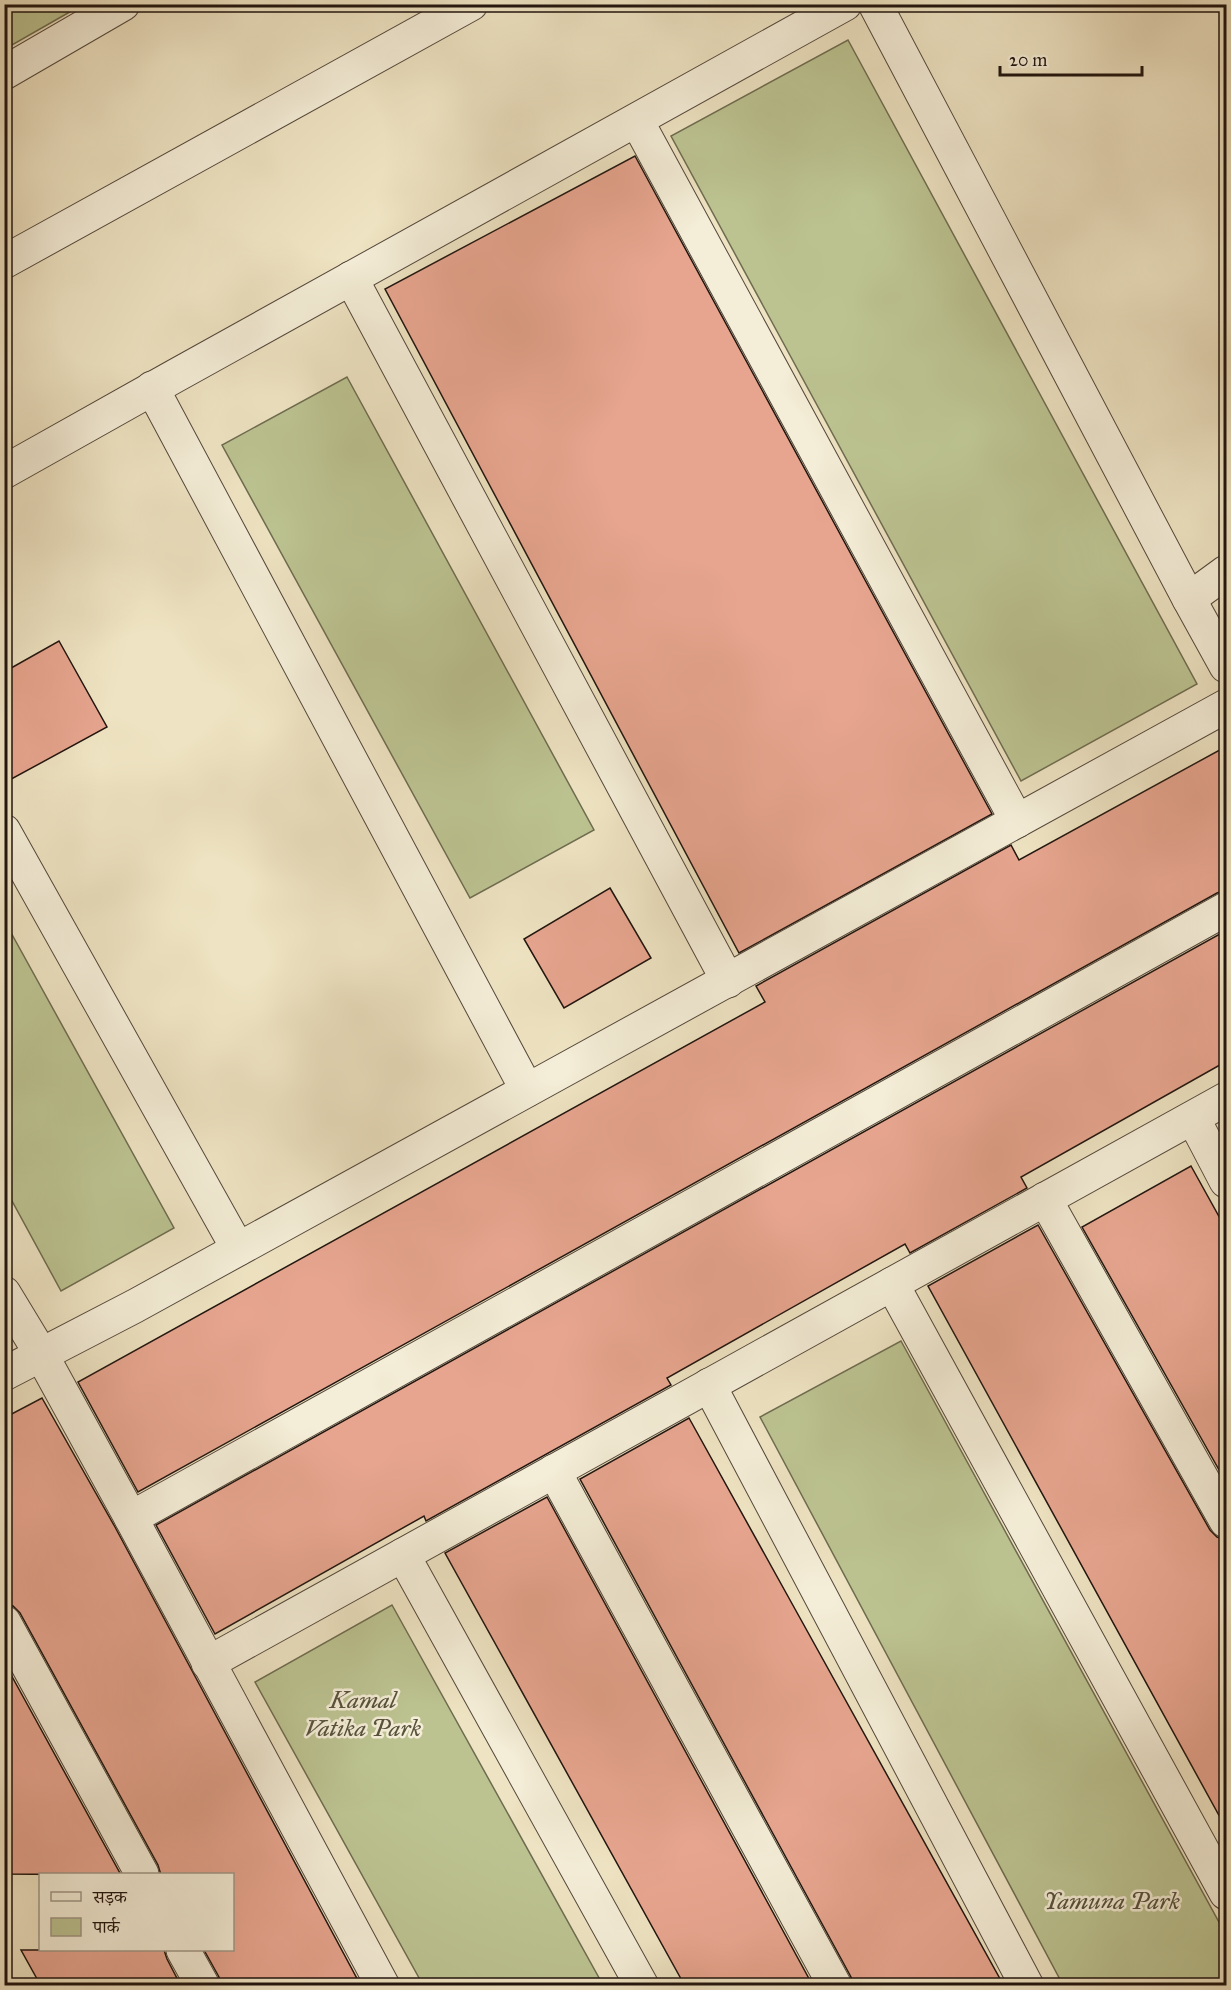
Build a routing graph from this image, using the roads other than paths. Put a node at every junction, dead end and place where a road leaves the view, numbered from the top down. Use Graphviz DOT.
graph roads {
  1 [pos="123,4"];
  2 [pos="471,4"];
  3 [pos="845,4"];
  4 [pos="875,4"];
  5 [pos="4,73"];
  6 [pos="637,121"];
  7 [pos="4,262"];
  8 [pos="351,278"];
  9 [pos="152,388"];
  10 [pos="4,472"];
  11 [pos="1227,572"];
  12 [pos="1189,598"];
  13 [pos="1227,666"];
  14 [pos="1227,706"];
  15 [pos="1017,821"];
  16 [pos="4,831"];
  17 [pos="1227,909"];
  18 [pos="728,981"];
  19 [pos="527,1090"];
  20 [pos="1227,1099"];
  21 [pos="1193,1118"];
  22 [pos="1227,1181"];
  23 [pos="1045,1199"];
  24 [pos="238,1249"];
  25 [pos="892,1284"];
  26 [pos="4,1293"];
  27 [pos="40,1354"];
  28 [pos="4,1374"];
  29 [pos="709,1385"];
  30 [pos="554,1472"];
  31 [pos="131,1518"];
  32 [pos="1227,1521"];
  33 [pos="403,1555"];
  34 [pos="4,1622"];
  35 [pos="208,1663"];
  36 [pos="141,1873"];
  37 [pos="1227,1893"];
  38 [pos="184,1951"];
  39 [pos="203,1986"];
  40 [pos="383,1986"];
  41 [pos="642,1986"];
  42 [pos="835,1986"];
  43 [pos="1027,1986"];
  1 -- 5 [label="street"];
  2 -- 7 [label="street"];
  3 -- 6 [label="street"];
  4 -- 12 [label="street"];
  6 -- 8 [label="street"];
  6 -- 15 [label="street"];
  8 -- 9 [label="street"];
  8 -- 18 [label="street"];
  9 -- 10 [label="street"];
  9 -- 19 [label="street"];
  11 -- 12 [label="street"];
  12 -- 13 [label="street"];
  14 -- 15 [label="street"];
  15 -- 18 [label="street"];
  16 -- 24 [label="street"];
  17 -- 31 [label="street"];
  18 -- 19 [label="street"];
  19 -- 24 [label="street"];
  20 -- 21 [label="street"];
  21 -- 22 [label="street"];
  21 -- 23 [label="street"];
  23 -- 25 [label="street"];
  23 -- 32 [label="street"];
  24 -- 27 [label="street"];
  25 -- 29 [label="street"];
  25 -- 37 [label="street"];
  26 -- 27 [label="street"];
  27 -- 28 [label="street"];
  27 -- 31 [label="street"];
  29 -- 30 [label="street"];
  29 -- 43 [label="street"];
  30 -- 33 [label="street"];
  30 -- 42 [label="street"];
  31 -- 35 [label="street"];
  33 -- 35 [label="street"];
  33 -- 41 [label="street"];
  34 -- 36 [label="street"];
  35 -- 40 [label="street"];
  38 -- 39 [label="street"];
}
